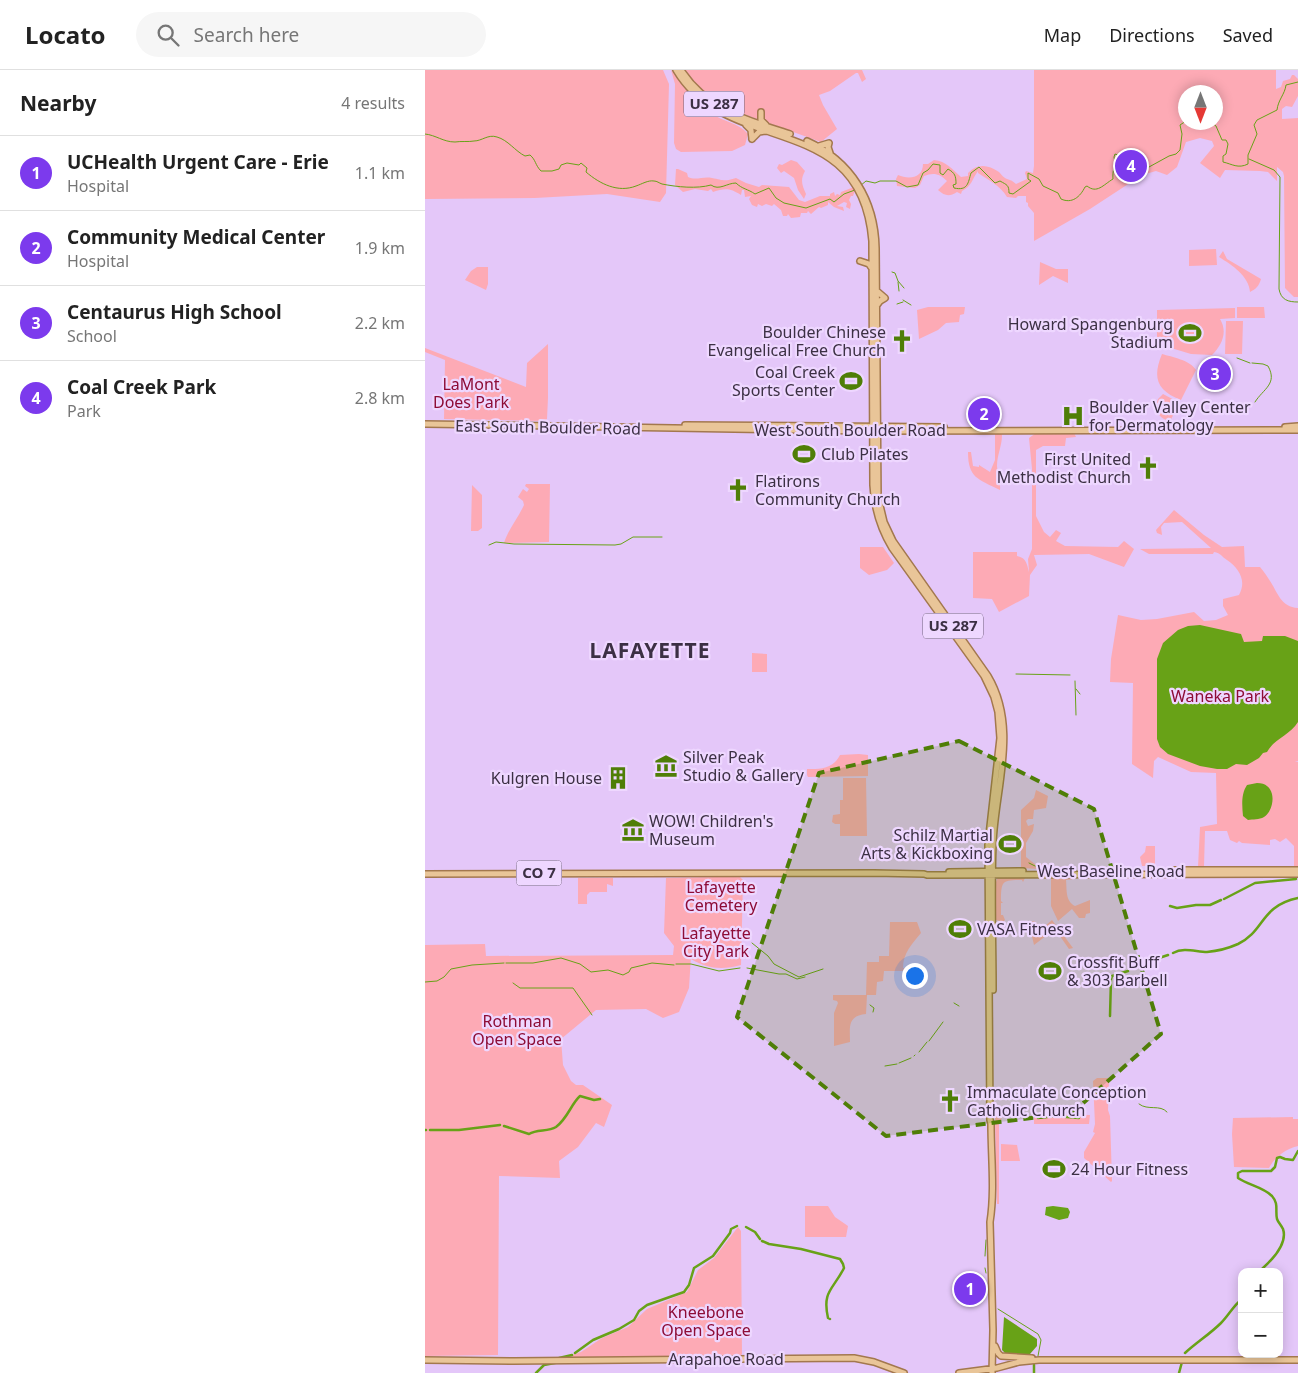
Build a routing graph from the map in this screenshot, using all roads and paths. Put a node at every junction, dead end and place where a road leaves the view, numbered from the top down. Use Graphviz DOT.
graph roads {
  1 [pos="676,70"];
  2 [pos="681,70"];
  3 [pos="743,118"];
  4 [pos="734,119"];
  5 [pos="757,125"];
  6 [pos="775,131"];
  7 [pos="816,145"];
  8 [pos="832,155"];
  9 [pos="855,182"];
  10 [pos="863,195"];
  11 [pos="872,251"];
  12 [pos="872,272"];
  13 [pos="875,290"];
  14 [pos="877,306"];
  15 [pos="875,416"];
  16 [pos="425,423"];
  17 [pos="671,427"];
  18 [pos="865,428"];
  19 [pos="875,428"];
  20 [pos="886,428"];
  21 [pos="1298,428"];
  22 [pos="875,439"];
  23 [pos="991,863"];
  24 [pos="1298,870"];
  25 [pos="1243,872"];
  26 [pos="979,873"];
  27 [pos="991,873"];
  28 [pos="1002,873"];
  29 [pos="425,874"];
  30 [pos="1298,874"];
  31 [pos="991,883"];
  32 [pos="993,1341"];
  33 [pos="425,1360"];
  34 [pos="1068,1360"];
  35 [pos="1298,1360"];
  36 [pos="992,1371"];
  37 [pos="975,1372"];
  38 [pos="905,1373"];
  39 [pos="959,1373"];
  1 -- 4 [label="main road, US 287"];
  2 -- 3 [label="main road, US 287"];
  3 -- 5 [label="main road, US 287"];
  3 -- 6 [label="main road"];
  4 -- 5 [label="main road, US 287"];
  4 -- 6 [label="main road"];
  5 -- 6 [label="main road, US 287"];
  6 -- 7 [label="main road, US 287"];
  6 -- 9 [label="main road, US 287"];
  7 -- 8 [label="main road, US 287"];
  7 -- 8 [label="main road"];
  8 -- 9 [label="main road, US 287"];
  9 -- 10 [label="main road, US 287"];
  10 -- 11 [label="main road, US 287"];
  10 -- 13 [label="main road, US 287"];
  11 -- 12 [label="main road, US 287"];
  11 -- 12 [label="main road"];
  12 -- 13 [label="main road, US 287"];
  13 -- 14 [label="main road, US 287"];
  13 -- 14 [label="main road"];
  13 -- 15 [label="main road, US 287"];
  14 -- 15 [label="main road, US 287"];
  15 -- 18 [label="main road"];
  15 -- 19 [label="main road, US 287"];
  15 -- 20 [label="main road"];
  16 -- 17 [label="main road, East South Boulder Road"];
  17 -- 18 [label="main road, West South Boulder Road"];
  18 -- 19 [label="main road, West South Boulder Road"];
  18 -- 22 [label="main road"];
  19 -- 20 [label="main road, West South Boulder Road"];
  19 -- 22 [label="main road, US 287"];
  20 -- 21 [label="main road, West South Boulder Road"];
  20 -- 22 [label="main road"];
  22 -- 23 [label="main road, US 287"];
  23 -- 26 [label="main road"];
  23 -- 27 [label="main road, US 287"];
  23 -- 28 [label="main road"];
  24 -- 25 [label="main road, West Baseline Road"];
  25 -- 28 [label="main road, West Baseline Road"];
  25 -- 30 [label="main road, West Baseline Road"];
  26 -- 27 [label="main road, West Baseline Road / CO 7"];
  26 -- 29 [label="main road, West Baseline Road / CO 7"];
  26 -- 31 [label="main road"];
  27 -- 28 [label="main road, West Baseline Road"];
  27 -- 31 [label="main road, US 287"];
  28 -- 31 [label="main road"];
  31 -- 32 [label="main road, US 287"];
  32 -- 34 [label="main road"];
  32 -- 36 [label="main road, US 287"];
  33 -- 38 [label="main road, Arapahoe Road"];
  34 -- 35 [label="main road"];
  34 -- 36 [label="main road"];
  36 -- 37 [label="main road"];
  37 -- 39 [label="main road"];
}
